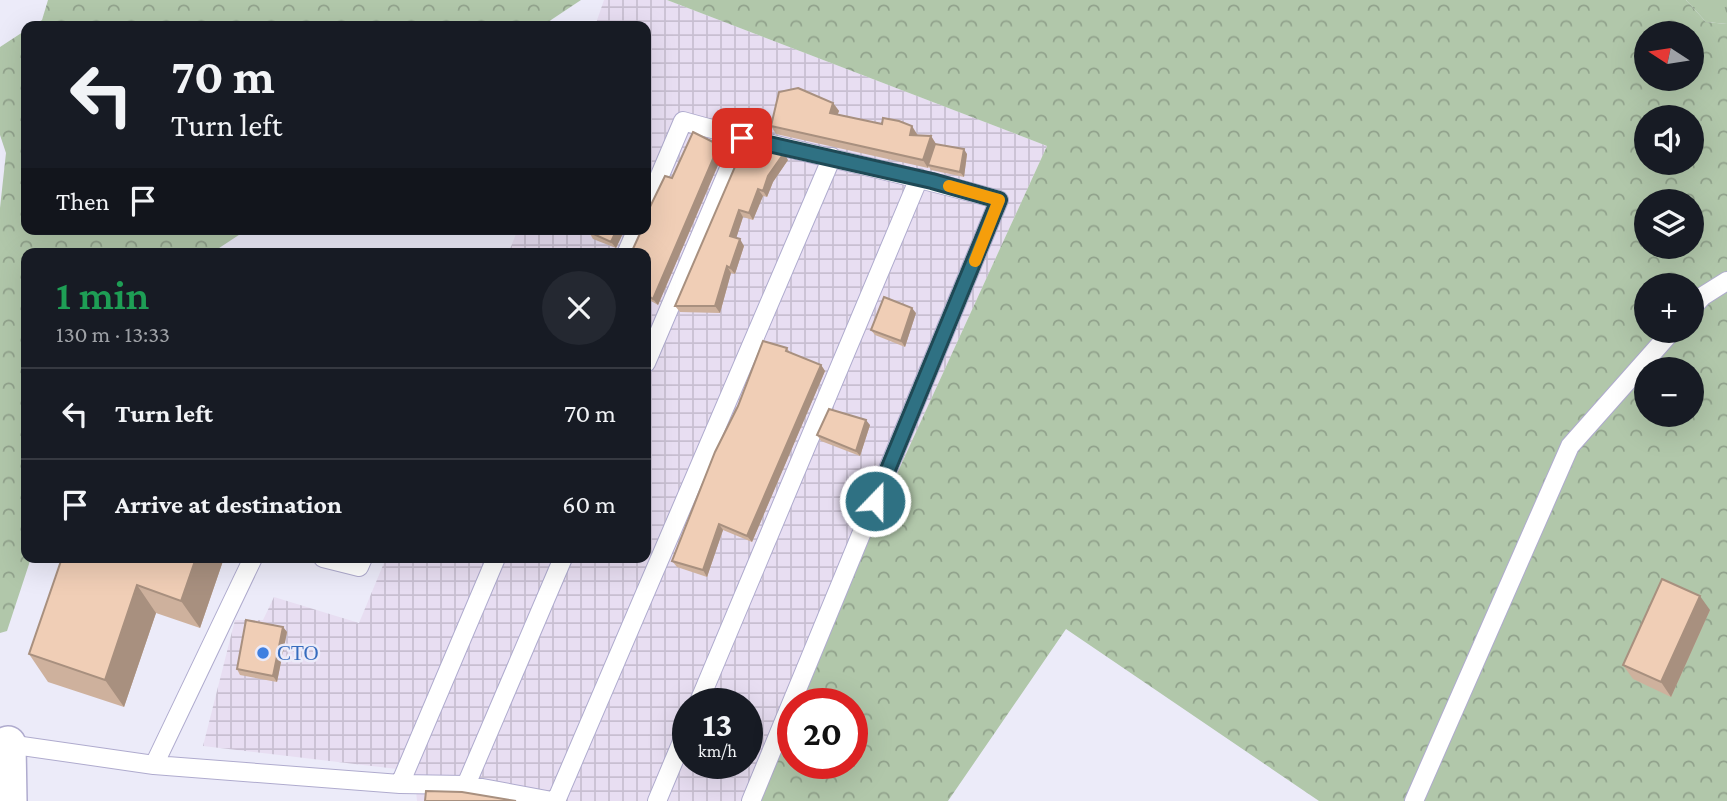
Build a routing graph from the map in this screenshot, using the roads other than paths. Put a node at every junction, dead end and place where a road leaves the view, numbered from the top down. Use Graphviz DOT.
graph roads {
  1 [pos="742,138"];
  2 [pos="832,157"];
  3 [pos="919,178"];
  4 [pos="651,196"];
  5 [pos="1727,281"];
  6 [pos="1704,295"];
  7 [pos="1661,343"];
  8 [pos="651,351"];
  9 [pos="251,563"];
  10 [pos="343,563"];
  11 [pos="361,563"];
  12 [pos="494,563"];
  13 [pos="560,563"];
  14 [pos="705,688"];
  15 [pos="8,744"];
  16 [pos="153,765"];
  17 [pos="672,765"];
  18 [pos="400,784"];
  19 [pos="466,785"];
  20 [pos="9,801"];
  21 [pos="554,801"];
  22 [pos="657,801"];
  23 [pos="751,801"];
  24 [pos="1414,801"];
  1 -- 2 [label="lane"];
  1 -- 4 [label="lane"];
  1 -- 8 [label="lane"];
  2 -- 3 [label="lane"];
  2 -- 21 [label="lane"];
  3 -- 14 [label="lane"];
  3 -- 23 [label="lane"];
  5 -- 6 [label="lane"];
  7 -- 24 [label="lane"];
  9 -- 16 [label="lane"];
  10 -- 11 [label="lane"];
  12 -- 18 [label="lane"];
  13 -- 19 [label="lane"];
  15 -- 16 [label="lane"];
  15 -- 20 [label="street"];
  16 -- 18 [label="lane"];
  17 -- 22 [label="lane"];
  18 -- 19 [label="lane"];
  19 -- 21 [label="lane"];
}
